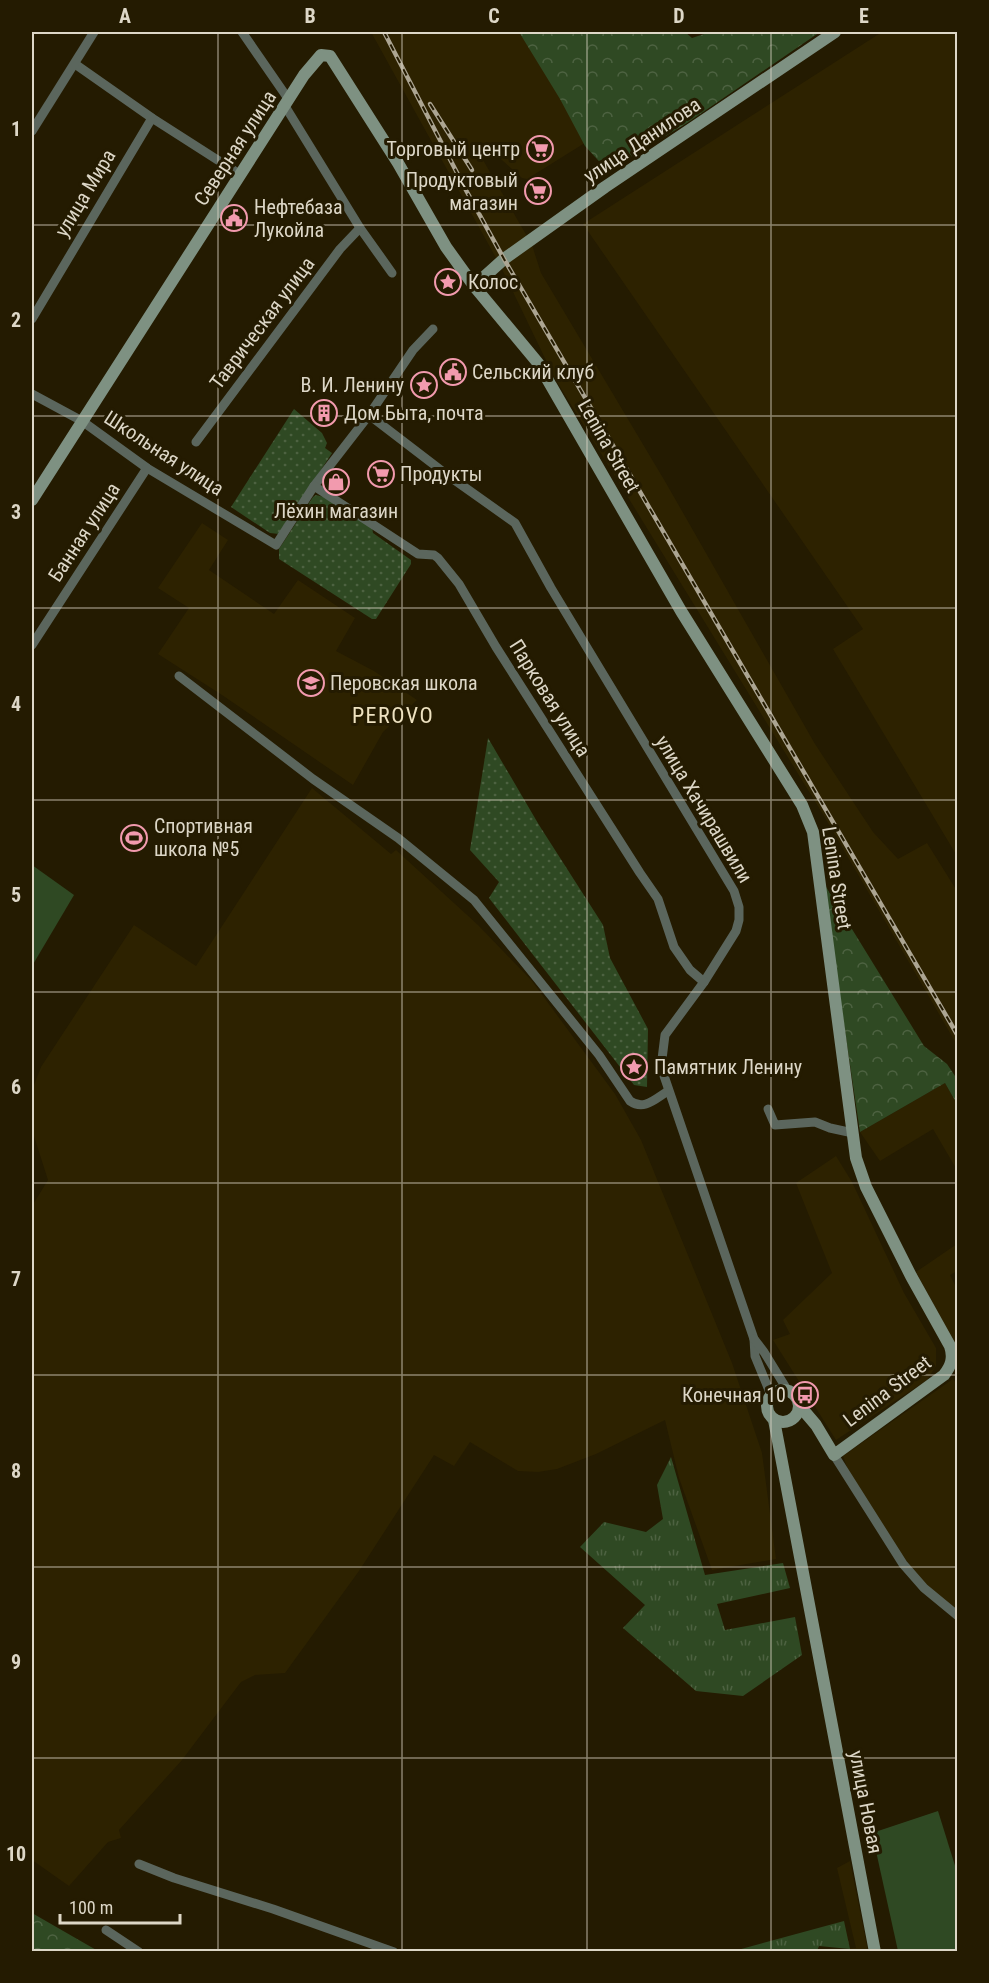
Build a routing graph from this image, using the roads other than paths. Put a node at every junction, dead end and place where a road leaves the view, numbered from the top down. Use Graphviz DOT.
graph roads {
  1 [pos="94,32"];
  2 [pos="242,32"];
  3 [pos="835,32"];
  4 [pos="75,64"];
  5 [pos="287,103"];
  6 [pos="152,118"];
  7 [pos="32,130"];
  8 [pos="241,175"];
  9 [pos="360,228"];
  10 [pos="392,273"];
  11 [pos="474,286"];
  12 [pos="32,319"];
  13 [pos="433,329"];
  14 [pos="32,394"];
  15 [pos="369,415"];
  16 [pos="82,421"];
  17 [pos="196,442"];
  18 [pos="147,468"];
  19 [pos="314,486"];
  20 [pos="32,500"];
  21 [pos="32,645"];
  22 [pos="178,676"];
  23 [pos="704,981"];
  24 [pos="668,1091"];
  25 [pos="768,1109"];
  26 [pos="853,1133"];
  27 [pos="754,1339"];
  28 [pos="788,1391"];
  29 [pos="771,1395"];
  30 [pos="799,1405"];
  31 [pos="783,1421"];
  32 [pos="819,1431"];
  33 [pos="834,1455"];
  34 [pos="957,1616"];
  35 [pos="139,1864"];
  36 [pos="106,1930"];
  37 [pos="139,1952"];
  38 [pos="394,1952"];
  39 [pos="875,1952"];
  1 -- 4 [label="street"];
  2 -- 5 [label="street"];
  3 -- 11 [label="street, улица Данилова"];
  4 -- 6 [label="street"];
  4 -- 7 [label="street"];
  5 -- 8 [label="street, Северная улица"];
  5 -- 9 [label="street"];
  5 -- 11 [label="street, Северная улица"];
  6 -- 8 [label="street"];
  6 -- 12 [label="street, улица Мира"];
  8 -- 16 [label="street, Северная улица"];
  9 -- 10 [label="street"];
  9 -- 17 [label="street, Таврическая улица"];
  11 -- 26 [label="street, Lenina Street"];
  13 -- 15 [label="street"];
  14 -- 16 [label="street, Школьная улица"];
  15 -- 19 [label="street"];
  15 -- 23 [label="street, улица Хачирашвили"];
  16 -- 18 [label="street, Школьная улица"];
  16 -- 20 [label="street, Северная улица"];
  18 -- 19 [label="street, Школьная улица"];
  18 -- 21 [label="street, Банная улица"];
  19 -- 23 [label="street, Парковая улица"];
  22 -- 24 [label="street"];
  23 -- 24 [label="street, улица Хачирашвили"];
  24 -- 27 [label="street, улица Хачирашвили"];
  25 -- 26 [label="street"];
  26 -- 33 [label="street, Lenina Street"];
  27 -- 28 [label="street"];
  27 -- 29 [label="street, улица Хачирашвили"];
  28 -- 29 [label="street"];
  28 -- 30 [label="street"];
  29 -- 31 [label="street"];
  30 -- 31 [label="street"];
  30 -- 32 [label="street"];
  31 -- 32 [label="street"];
  31 -- 39 [label="street, улица Новая"];
  32 -- 33 [label="street"];
  33 -- 34 [label="street"];
  35 -- 38 [label="street"];
  36 -- 37 [label="street"];
}
